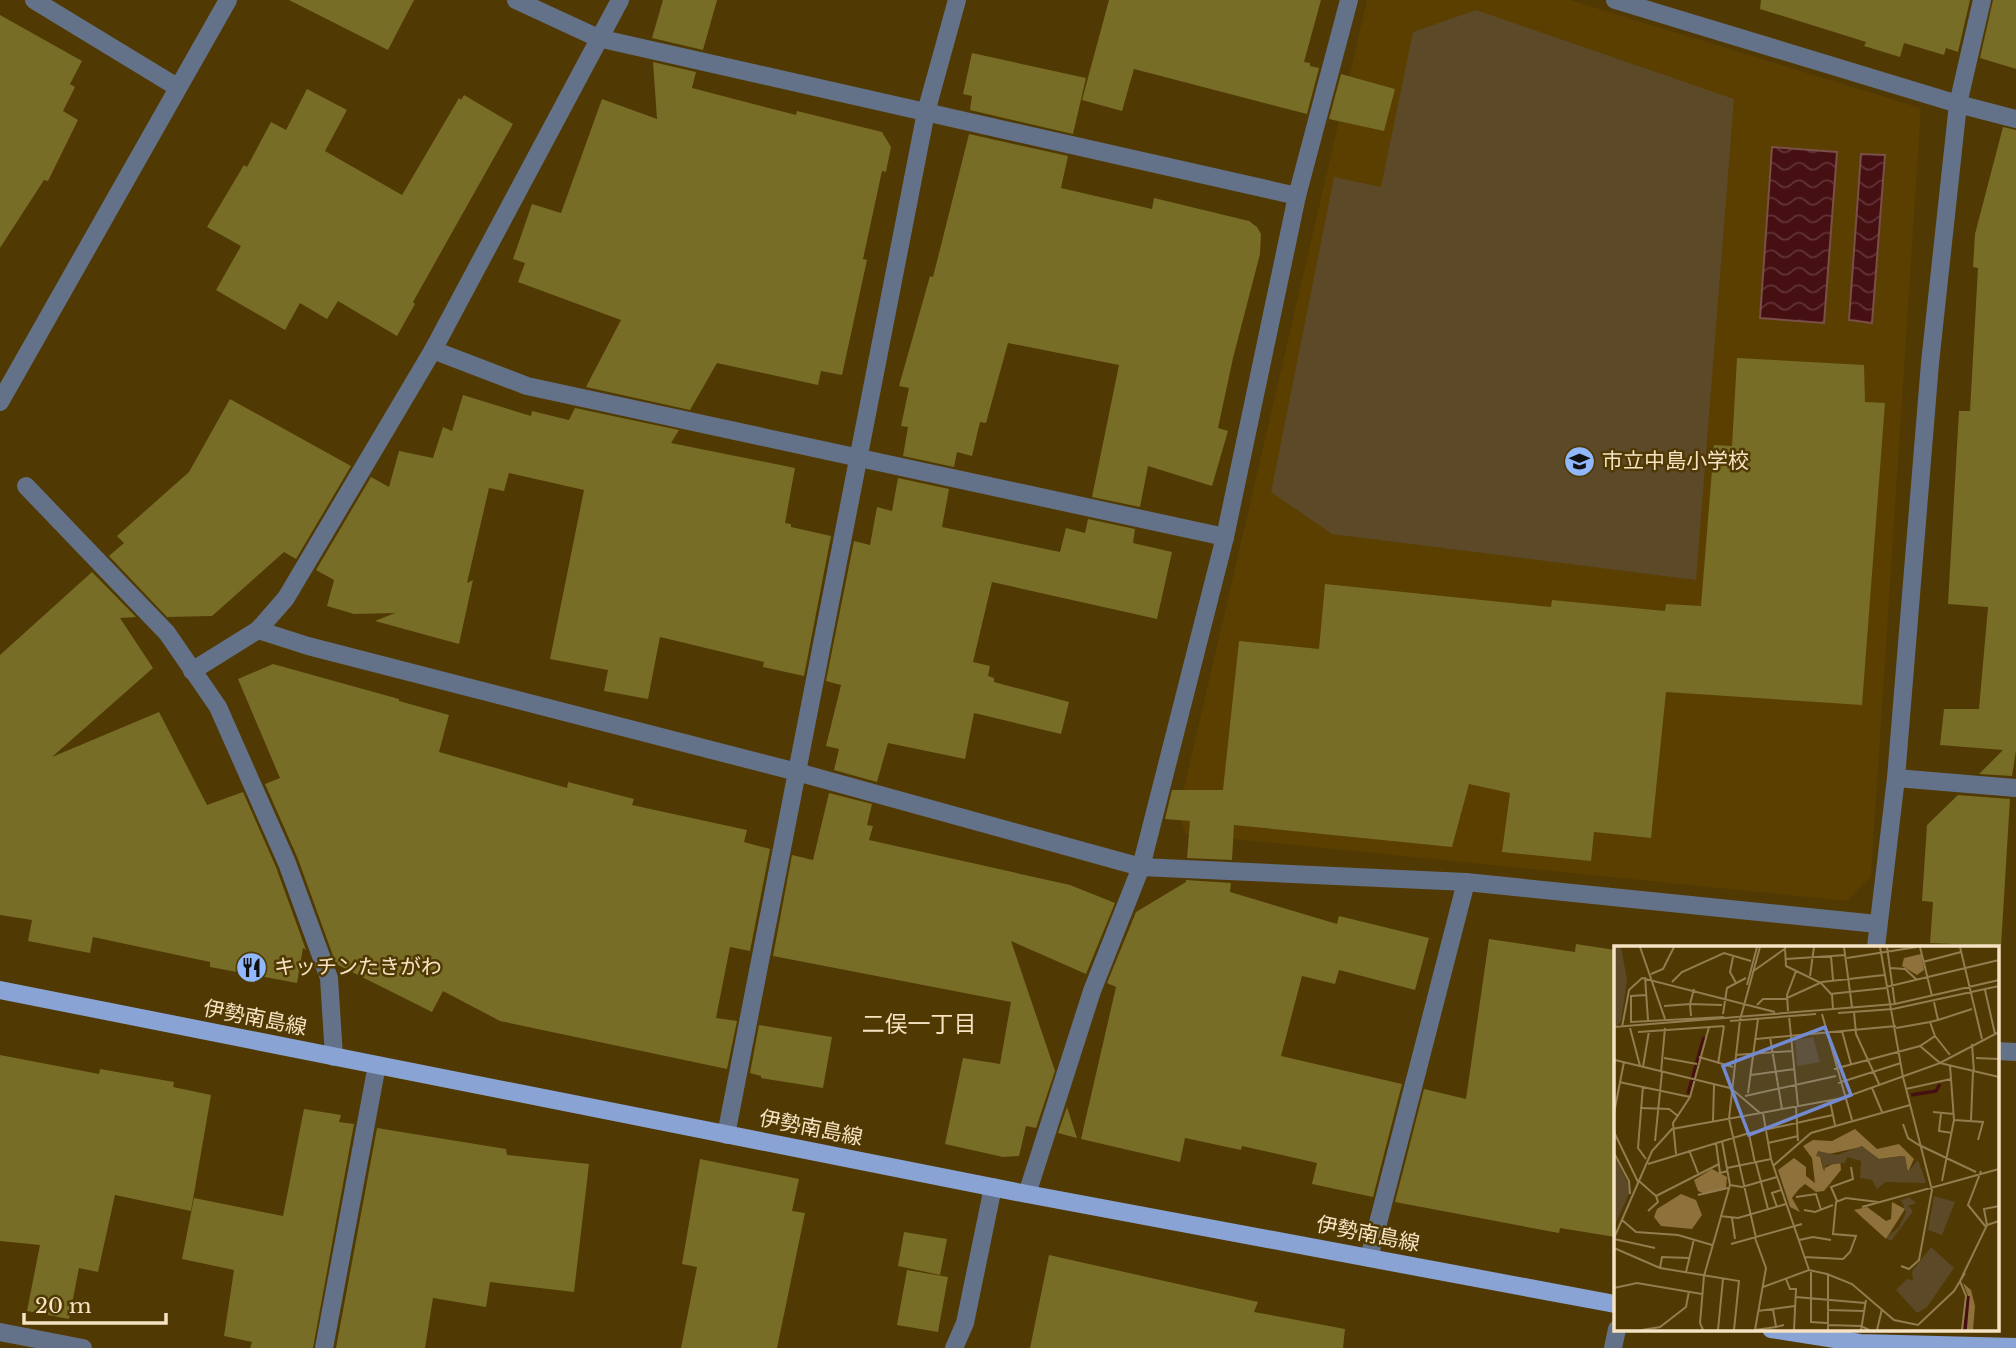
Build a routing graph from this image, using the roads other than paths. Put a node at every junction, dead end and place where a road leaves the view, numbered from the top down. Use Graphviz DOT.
graph roads {
  1 [pos="34,0"];
  2 [pos="228,0"];
  3 [pos="516,0"];
  4 [pos="620,0"];
  5 [pos="957,0"];
  6 [pos="1349,0"];
  7 [pos="1615,0"];
  8 [pos="1982,0"];
  9 [pos="598,38"];
  10 [pos="177,86"];
  11 [pos="1958,104"];
  12 [pos="926,113"];
  13 [pos="2016,119"];
  14 [pos="1297,196"];
  15 [pos="433,350"];
  16 [pos="0,402"];
  17 [pos="858,458"];
  18 [pos="26,486"];
  19 [pos="1225,537"];
  20 [pos="258,630"];
  21 [pos="192,671"];
  22 [pos="797,772"];
  23 [pos="1896,778"];
  24 [pos="2016,788"];
  25 [pos="1141,867"];
  26 [pos="1466,882"];
  27 [pos="1877,924"];
  28 [pos="1876,946"];
  29 [pos="0,990"];
  30 [pos="1998,1051"];
  31 [pos="2016,1052"];
  32 [pos="334,1057"];
  33 [pos="377,1065"];
  34 [pos="726,1135"];
  35 [pos="993,1187"];
  36 [pos="1027,1194"];
  37 [pos="1369,1258"];
  38 [pos="1614,1304"];
  39 [pos="1617,1330"];
  40 [pos="1779,1330"];
  41 [pos="6,1338"];
  42 [pos="1861,1340"];
  43 [pos="2016,1347"];
  44 [pos="83,1348"];
  45 [pos="324,1348"];
  46 [pos="954,1348"];
  47 [pos="1613,1348"];
  1 -- 10 [label="street"];
  2 -- 10 [label="street"];
  3 -- 9 [label="street"];
  4 -- 9 [label="street"];
  5 -- 12 [label="street"];
  6 -- 14 [label="street"];
  7 -- 11 [label="street"];
  8 -- 11 [label="street"];
  9 -- 12 [label="street"];
  9 -- 15 [label="street"];
  10 -- 16 [label="street"];
  11 -- 13 [label="street"];
  11 -- 23 [label="street"];
  12 -- 14 [label="street"];
  12 -- 17 [label="street"];
  14 -- 19 [label="street"];
  15 -- 17 [label="street"];
  15 -- 20 [label="street"];
  17 -- 19 [label="street"];
  17 -- 22 [label="street"];
  18 -- 21 [label="street"];
  19 -- 25 [label="street"];
  20 -- 21 [label="street"];
  20 -- 22 [label="street"];
  21 -- 32 [label="street"];
  22 -- 25 [label="street"];
  22 -- 34 [label="street"];
  23 -- 24 [label="street"];
  23 -- 27 [label="street"];
  25 -- 26 [label="street"];
  25 -- 36 [label="street"];
  26 -- 27 [label="street"];
  26 -- 37 [label="street"];
  27 -- 28 [label="street"];
  29 -- 32 [label="main road, 伊勢南島線"];
  30 -- 31 [label="street"];
  32 -- 33 [label="main road, 伊勢南島線"];
  33 -- 34 [label="main road, 伊勢南島線"];
  33 -- 45 [label="street"];
  34 -- 35 [label="main road, 伊勢南島線"];
  35 -- 36 [label="main road, 伊勢南島線"];
  35 -- 46 [label="street"];
  36 -- 37 [label="main road, 伊勢南島線"];
  37 -- 38 [label="main road, 伊勢南島線"];
  39 -- 47 [label="street"];
  40 -- 42 [label="main road"];
  41 -- 44 [label="street"];
  42 -- 43 [label="main road"];
}
